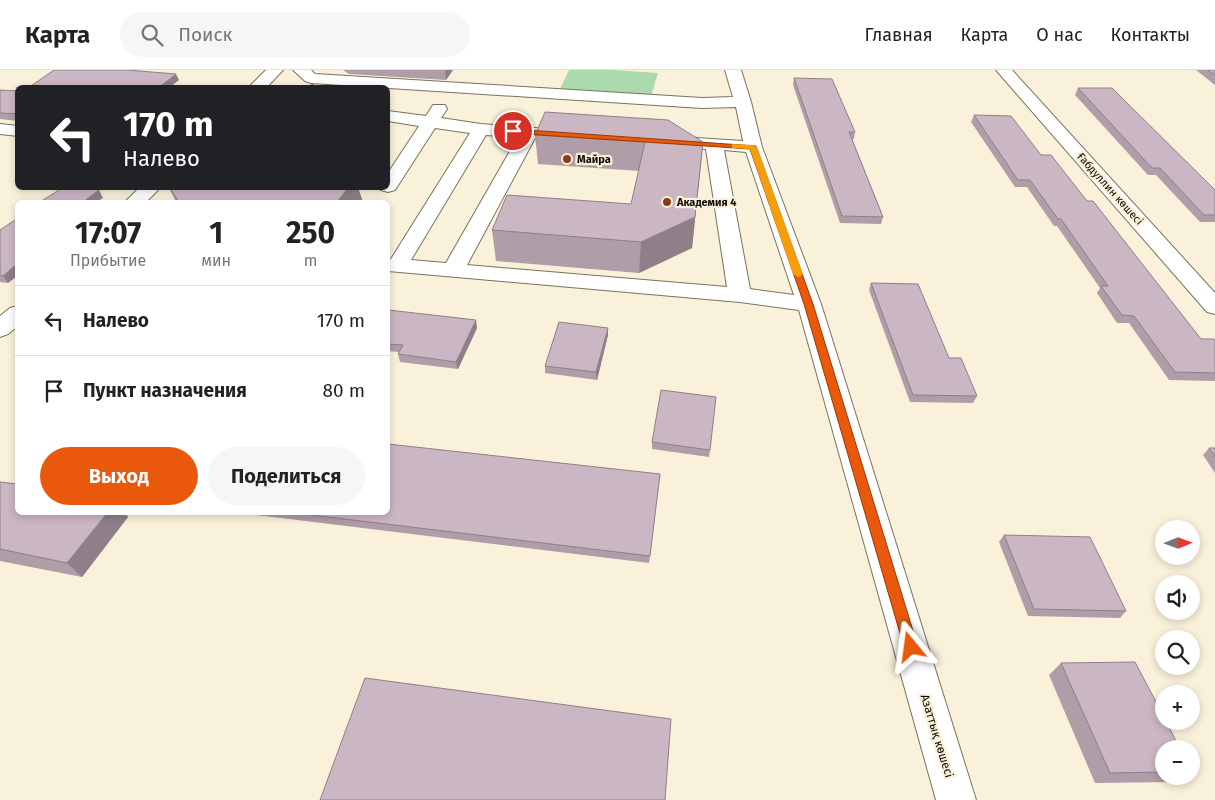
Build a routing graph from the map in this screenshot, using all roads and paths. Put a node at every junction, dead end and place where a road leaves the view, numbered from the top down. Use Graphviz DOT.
graph roads {
  1 [pos="274,70"];
  2 [pos="301,70"];
  3 [pos="464,70"];
  4 [pos="733,70"];
  5 [pos="1004,70"];
  6 [pos="259,85"];
  7 [pos="452,88"];
  8 [pos="743,102"];
  9 [pos="390,116"];
  10 [pos="431,121"];
  11 [pos="0,129"];
  12 [pos="481,129"];
  13 [pos="15,131"];
  14 [pos="529,133"];
  15 [pos="587,136"];
  16 [pos="646,140"];
  17 [pos="714,145"];
  18 [pos="753,147"];
  19 [pos="390,182"];
  20 [pos="148,190"];
  21 [pos="137,200"];
  22 [pos="392,266"];
  23 [pos="453,271"];
  24 [pos="740,295"];
  25 [pos="809,304"];
  26 [pos="1215,308"];
  27 [pos="15,316"];
  28 [pos="0,329"];
  29 [pos="956,800"];
  1 -- 6 [label="street"];
  2 -- 7 [label="street"];
  3 -- 7 [label="street"];
  4 -- 8 [label="street, Азаттық көшесі"];
  5 -- 26 [label="street, Ғабдуллин көшесі"];
  7 -- 8 [label="street"];
  7 -- 10 [label="street"];
  8 -- 18 [label="street, Азаттық көшесі"];
  9 -- 10 [label="street"];
  10 -- 12 [label="street"];
  10 -- 19 [label="street"];
  11 -- 13 [label="street"];
  12 -- 14 [label="street"];
  12 -- 22 [label="street"];
  14 -- 15 [label="street"];
  14 -- 23 [label="street"];
  16 -- 17 [label="street"];
  17 -- 18 [label="street"];
  17 -- 24 [label="street"];
  18 -- 25 [label="street, Азаттық көшесі"];
  20 -- 21 [label="street"];
  22 -- 23 [label="street"];
  23 -- 24 [label="street"];
  24 -- 25 [label="street"];
  25 -- 29 [label="street, Азаттық көшесі"];
  27 -- 28 [label="street"];
}
